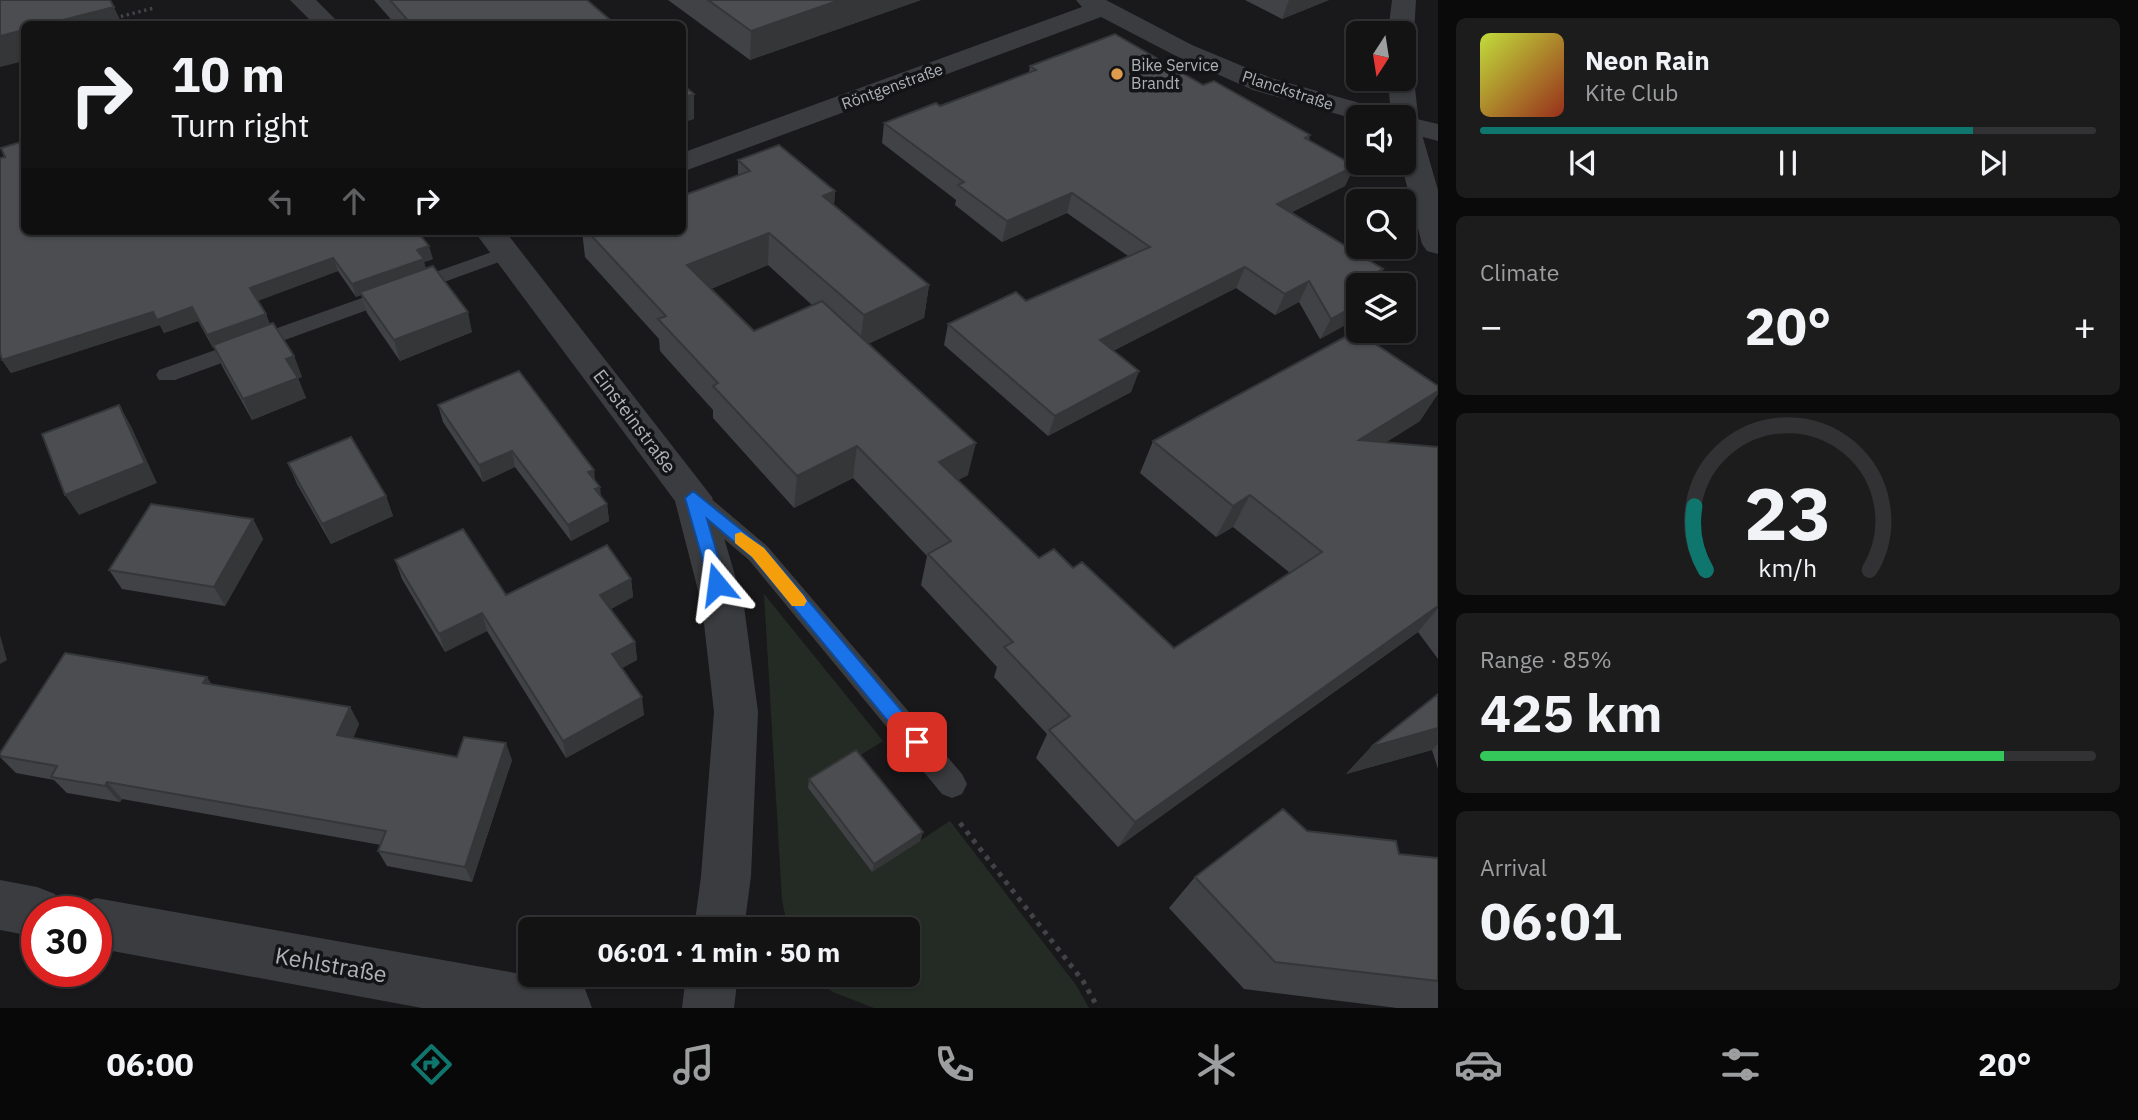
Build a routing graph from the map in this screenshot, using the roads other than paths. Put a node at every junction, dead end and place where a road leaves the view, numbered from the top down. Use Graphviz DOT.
graph roads {
  1 [pos="302,0"];
  2 [pos="1404,0"];
  3 [pos="1095,4"];
  4 [pos="325,21"];
  5 [pos="1402,21"];
  6 [pos="1346,108"];
  7 [pos="1416,127"];
  8 [pos="1438,133"];
  9 [pos="686,161"];
  10 [pos="1414,175"];
  11 [pos="497,237"];
  12 [pos="1438,244"];
  13 [pos="167,375"];
  14 [pos="693,498"];
  15 [pos="952,784"];
  16 [pos="0,905"];
  17 [pos="21,909"];
  18 [pos="721,917"];
  19 [pos="112,926"];
  20 [pos="711,987"];
  21 [pos="566,1008"];
  22 [pos="708,1008"];
  1 -- 4 [label="street"];
  2 -- 5 [label="street"];
  3 -- 6 [label="street, Planckstraße"];
  3 -- 9 [label="street, Röntgenstraße"];
  7 -- 8 [label="street, Planckstraße"];
  10 -- 12 [label="street"];
  11 -- 13 [label="lane"];
  11 -- 14 [label="street, Einsteinstraße"];
  14 -- 15 [label="lane"];
  14 -- 18 [label="street, Einsteinstraße"];
  16 -- 17 [label="street"];
  19 -- 21 [label="street, Kehlstraße"];
  20 -- 22 [label="street"];
}
